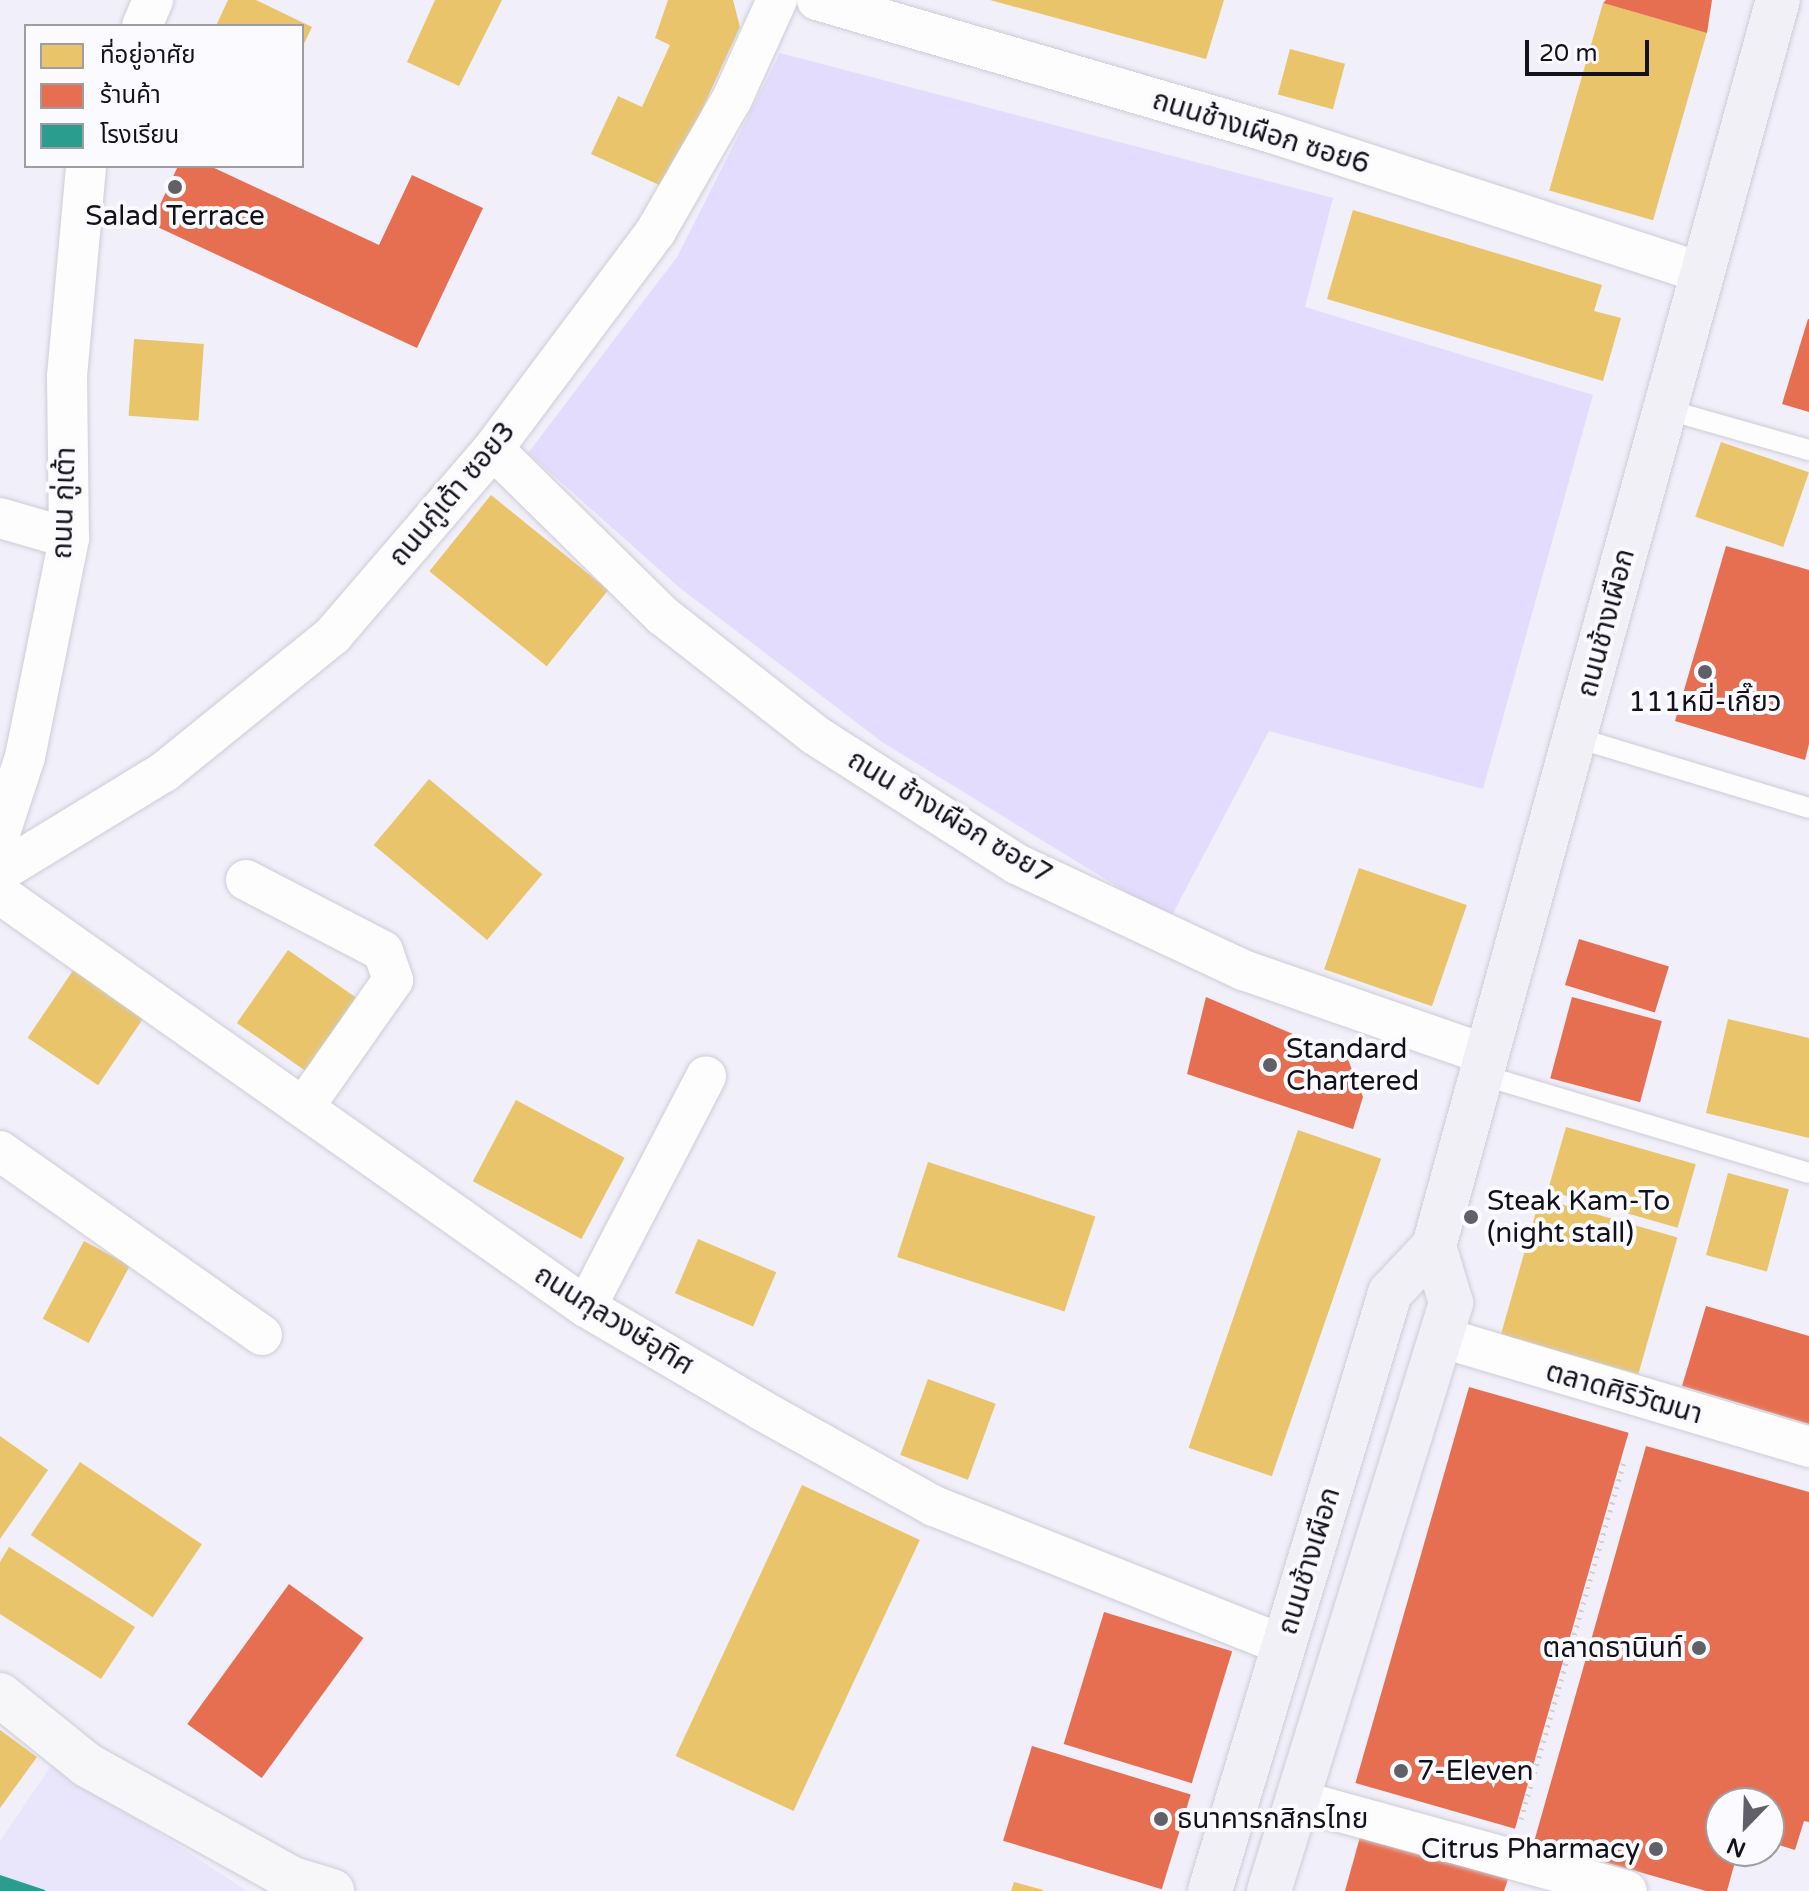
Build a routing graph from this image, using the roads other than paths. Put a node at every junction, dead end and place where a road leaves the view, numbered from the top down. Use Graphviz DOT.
graph roads {
  1 [pos="153,0"];
  2 [pos="777,0"];
  3 [pos="817,0"];
  4 [pos="1778,0"];
  5 [pos="143,24"];
  6 [pos="86,168"];
  7 [pos="1703,273"];
  8 [pos="1665,409"];
  9 [pos="493,449"];
  10 [pos="1809,450"];
  11 [pos="0,518"];
  12 [pos="69,538"];
  13 [pos="1574,737"];
  14 [pos="1809,808"];
  15 [pos="0,833"];
  16 [pos="0,872"];
  17 [pos="246,880"];
  18 [pos="0,894"];
  19 [pos="1484,1065"];
  20 [pos="706,1076"];
  21 [pos="303,1108"];
  22 [pos="0,1151"];
  23 [pos="1809,1173"];
  24 [pos="1434,1246"];
  25 [pos="586,1307"];
  26 [pos="262,1335"];
  27 [pos="1440,1337"];
  28 [pos="1809,1447"];
  29 [pos="1284,1645"];
  30 [pos="0,1695"];
  31 [pos="1297,1800"];
  32 [pos="332,1891"];
  33 [pos="1210,1891"];
  34 [pos="1269,1891"];
  35 [pos="1627,1891"];
  1 -- 5 [label="street"];
  2 -- 9 [label="street, ถนนกู่เต้า ซอย3"];
  3 -- 7 [label="street, ถนนช้างเผือก ซอย6"];
  4 -- 7 [label="main road, ถนนช้างเผือก"];
  6 -- 12 [label="street, ถนน กู่เต้า"];
  7 -- 8 [label="main road, ถนนช้างเผือก"];
  8 -- 10 [label="lane"];
  8 -- 13 [label="main road, ถนนช้างเผือก"];
  9 -- 16 [label="street, ถนนกู่เต้า ซอย3"];
  9 -- 19 [label="street, ถนน ช้างเผือก ซอย7"];
  11 -- 12 [label="street"];
  12 -- 15 [label="street, ถนน กู่เต้า"];
  13 -- 14 [label="lane"];
  13 -- 19 [label="main road, ถนนช้างเผือก"];
  17 -- 21 [label="street"];
  18 -- 21 [label="street, ถนนกุลวงษ์อุทิศ"];
  19 -- 23 [label="lane"];
  19 -- 24 [label="main road, ถนนช้างเผือก"];
  20 -- 25 [label="street"];
  21 -- 25 [label="street, ถนนกุลวงษ์อุทิศ"];
  22 -- 26 [label="street"];
  24 -- 27 [label="main road"];
  24 -- 29 [label="main road, ถนนช้างเผือก"];
  25 -- 29 [label="street, ถนนกุลวงษ์อุทิศ"];
  27 -- 28 [label="street, ตลาดศิริวัฒนา"];
  27 -- 31 [label="main road"];
  29 -- 33 [label="main road, ถนนช้างเผือก"];
  30 -- 32 [label="street"];
  31 -- 34 [label="main road"];
  31 -- 35 [label="street"];
}
